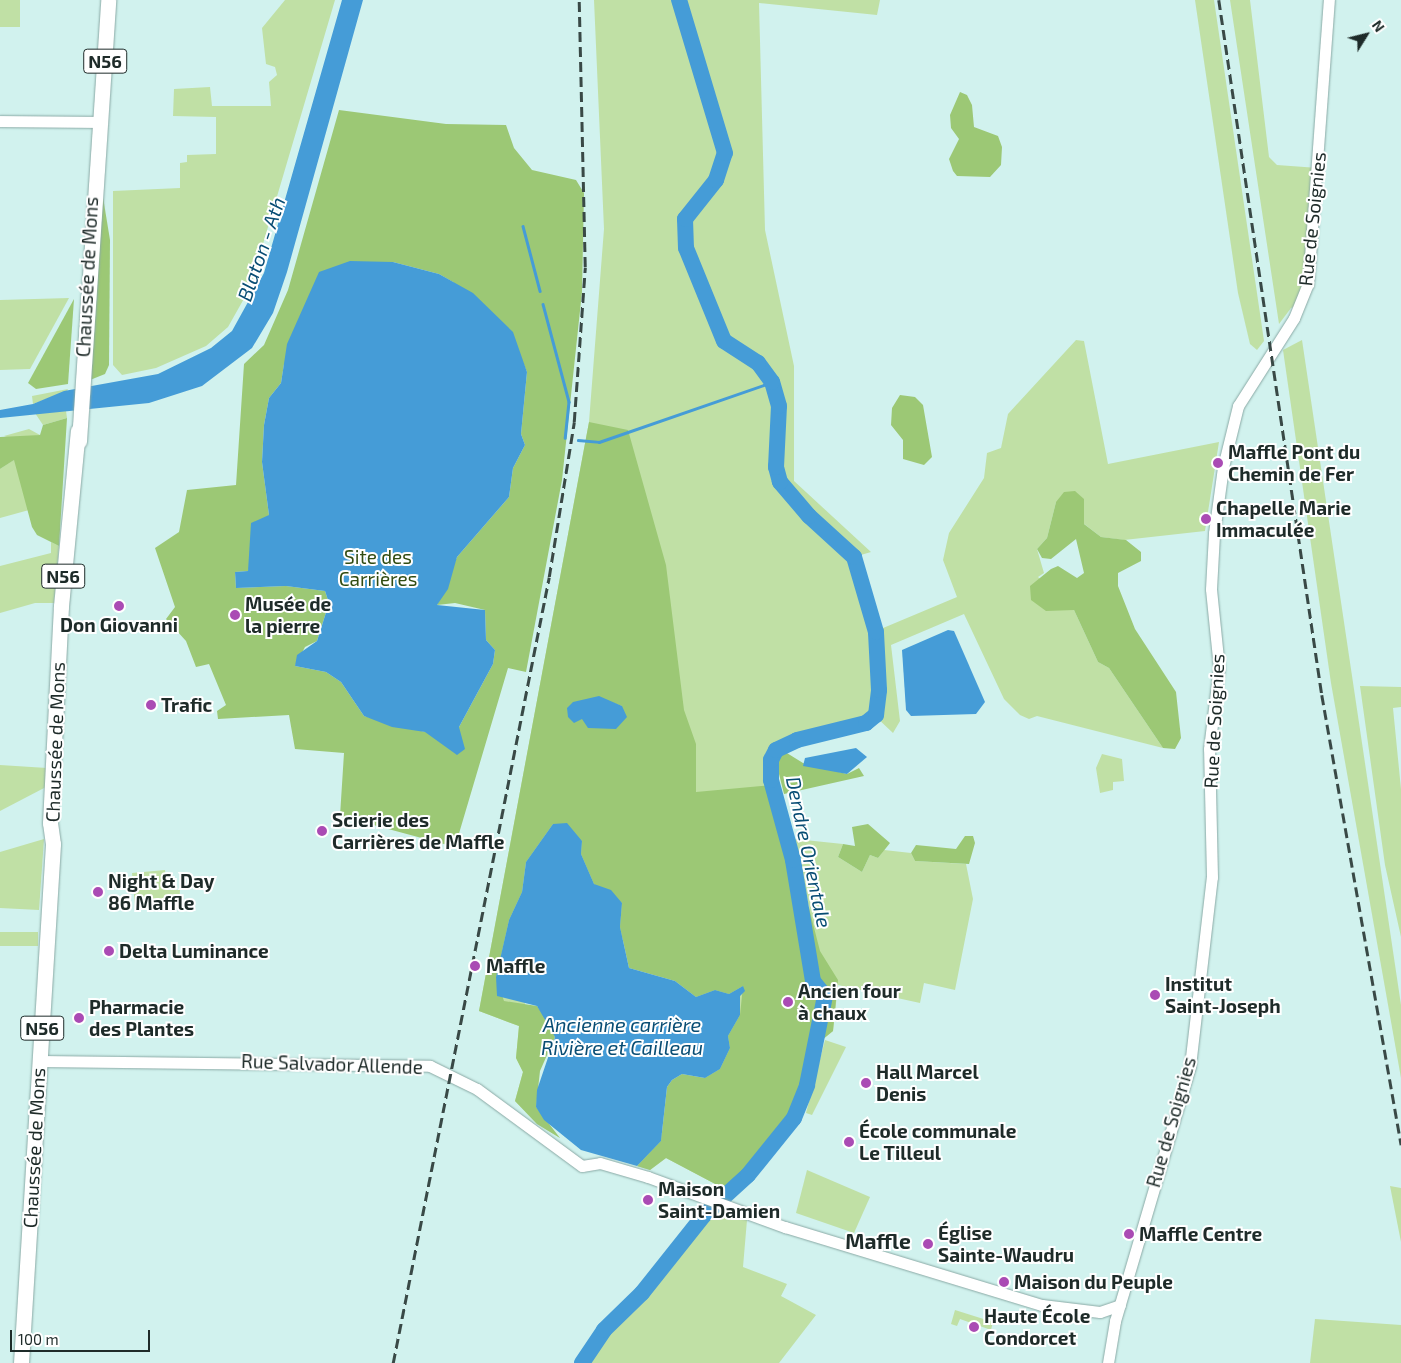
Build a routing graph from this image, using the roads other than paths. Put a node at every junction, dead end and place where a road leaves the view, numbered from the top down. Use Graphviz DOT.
graph roads {
  1 [pos="100,0"];
  2 [pos="108,0"];
  3 [pos="1329,0"];
  4 [pos="0,121"];
  5 [pos="97,122"];
  6 [pos="40,1061"];
  7 [pos="1120,1306"];
  8 [pos="1100,1312"];
  9 [pos="1115,1321"];
  10 [pos="21,1363"];
  11 [pos="1108,1363"];
  1 -- 5 [label="main road, Chaussée de Mons / N56"];
  2 -- 5 [label="main road, Chaussée de Mons / N56"];
  3 -- 7 [label="street, Rue de Soignies"];
  4 -- 5 [label="street"];
  5 -- 6 [label="main road, Chaussée de Mons / N56"];
  6 -- 8 [label="street, Rue Salvador Allende"];
  6 -- 10 [label="main road, Chaussée de Mons / N56"];
  7 -- 8 [label="street"];
  7 -- 9 [label="street, Rue de Soignies"];
  8 -- 9 [label="street"];
  9 -- 11 [label="street, Rue de Soignies"];
}
